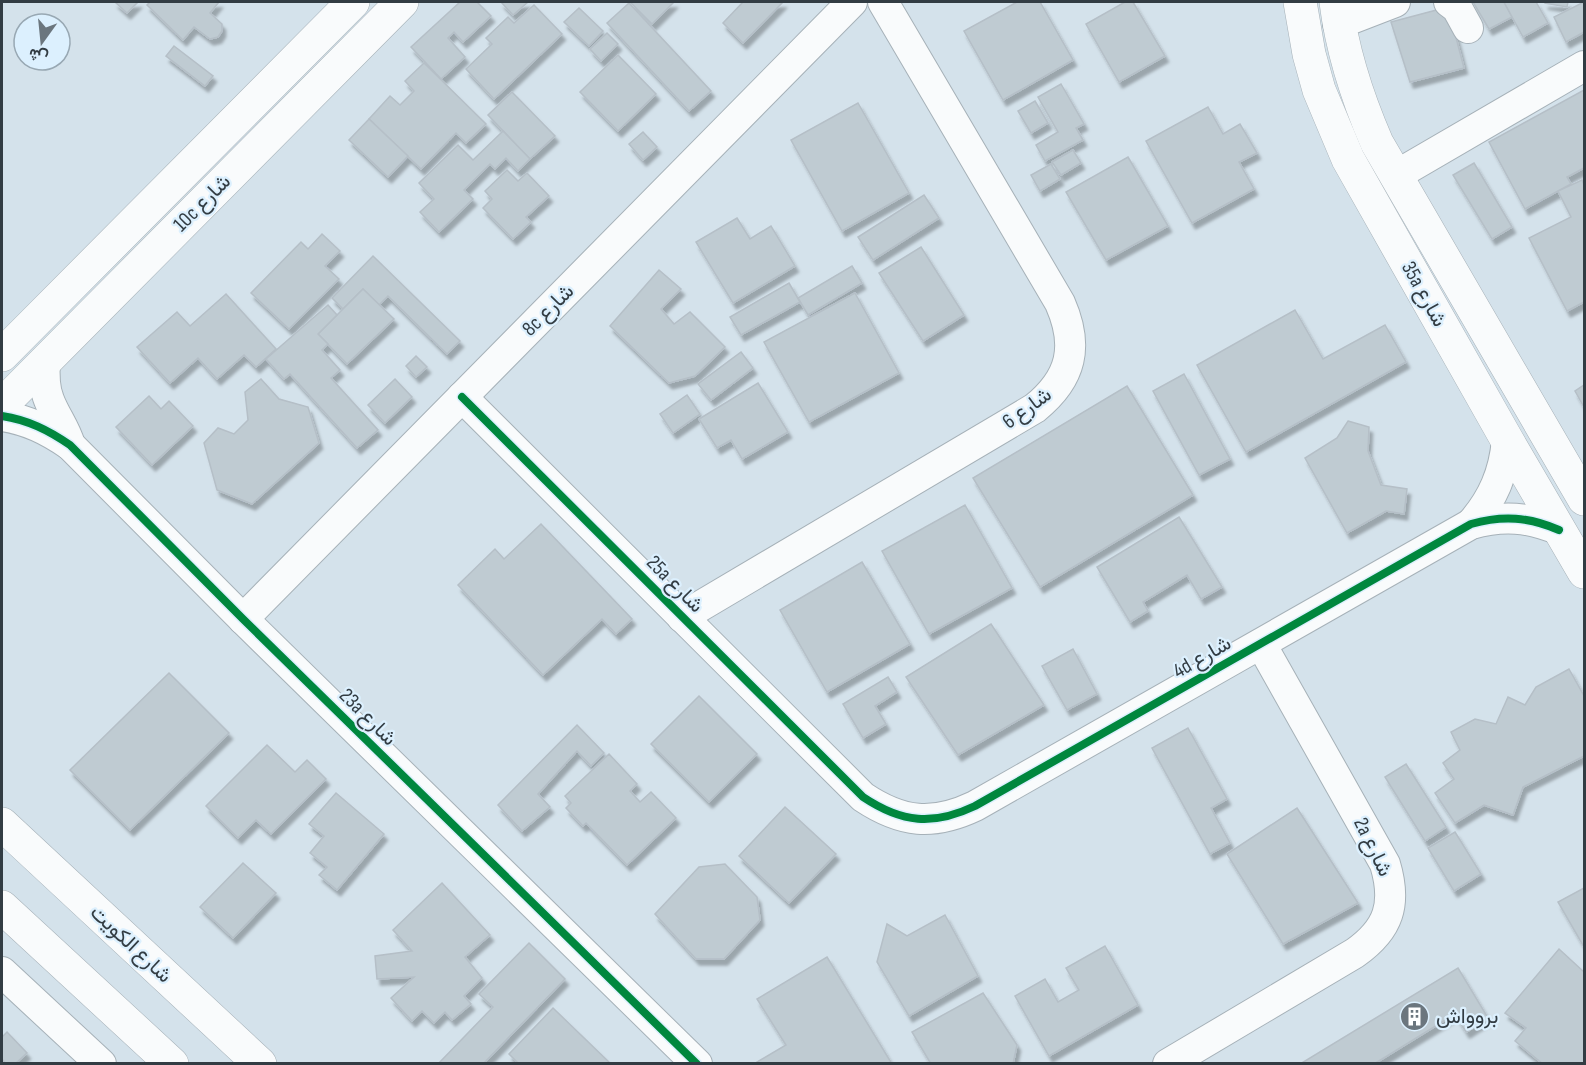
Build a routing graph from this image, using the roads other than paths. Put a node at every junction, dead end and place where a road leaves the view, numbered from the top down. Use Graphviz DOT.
graph roads {
  1 [pos="353,2"];
  2 [pos="402,2"];
  3 [pos="852,2"];
  4 [pos="883,2"];
  5 [pos="1300,2"];
  6 [pos="1395,2"];
  7 [pos="1449,2"];
  8 [pos="1337,13"];
  9 [pos="1468,28"];
  10 [pos="1584,66"];
  11 [pos="1395,176"];
  12 [pos="2,355"];
  13 [pos="45,361"];
  14 [pos="462,397"];
  15 [pos="2,405"];
  16 [pos="2,416"];
  17 [pos="1507,440"];
  18 [pos="70,445"];
  19 [pos="1584,499"];
  20 [pos="1471,524"];
  21 [pos="1560,530"];
  22 [pos="1584,572"];
  23 [pos="682,617"];
  24 [pos="243,619"];
  25 [pos="1261,644"];
  26 [pos="863,797"];
  27 [pos="9,840"];
  28 [pos="2,907"];
  29 [pos="2,972"];
  30 [pos="101,1064"];
  31 [pos="172,1064"];
  32 [pos="260,1064"];
  33 [pos="698,1064"];
  34 [pos="1168,1064"];
  1 -- 12 [label="street, 10c شارع"];
  2 -- 13 [label="street, 10c شارع"];
  3 -- 14 [label="street, 8c شارع"];
  4 -- 23 [label="street, شارع 6"];
  5 -- 17 [label="street, 35a شارع"];
  6 -- 8 [label="street"];
  7 -- 9 [label="street"];
  8 -- 11 [label="street, 35a شارع"];
  10 -- 11 [label="street"];
  11 -- 19 [label="street, 35a شارع"];
  13 -- 15 [label="street, 10c شارع"];
  13 -- 18 [label="street, 23a شارع"];
  14 -- 23 [label="street, 25a شارع"];
  14 -- 24 [label="street, 8c شارع"];
  16 -- 18 [label="street, 23a شارع"];
  17 -- 20 [label="street, 4d شارع"];
  17 -- 21 [label="street, 35a شارع"];
  18 -- 24 [label="street, 23a شارع"];
  20 -- 21 [label="street, 4d شارع"];
  20 -- 25 [label="street, 4d شارع"];
  21 -- 22 [label="street, 35a شارع"];
  23 -- 26 [label="street, 25a شارع"];
  24 -- 33 [label="street, 23a شارع"];
  25 -- 26 [label="street, 4d شارع"];
  25 -- 34 [label="street, 2a شارع"];
  27 -- 32 [label="street, شارع الكويت"];
  28 -- 31 [label="street"];
  29 -- 30 [label="street"];
}
